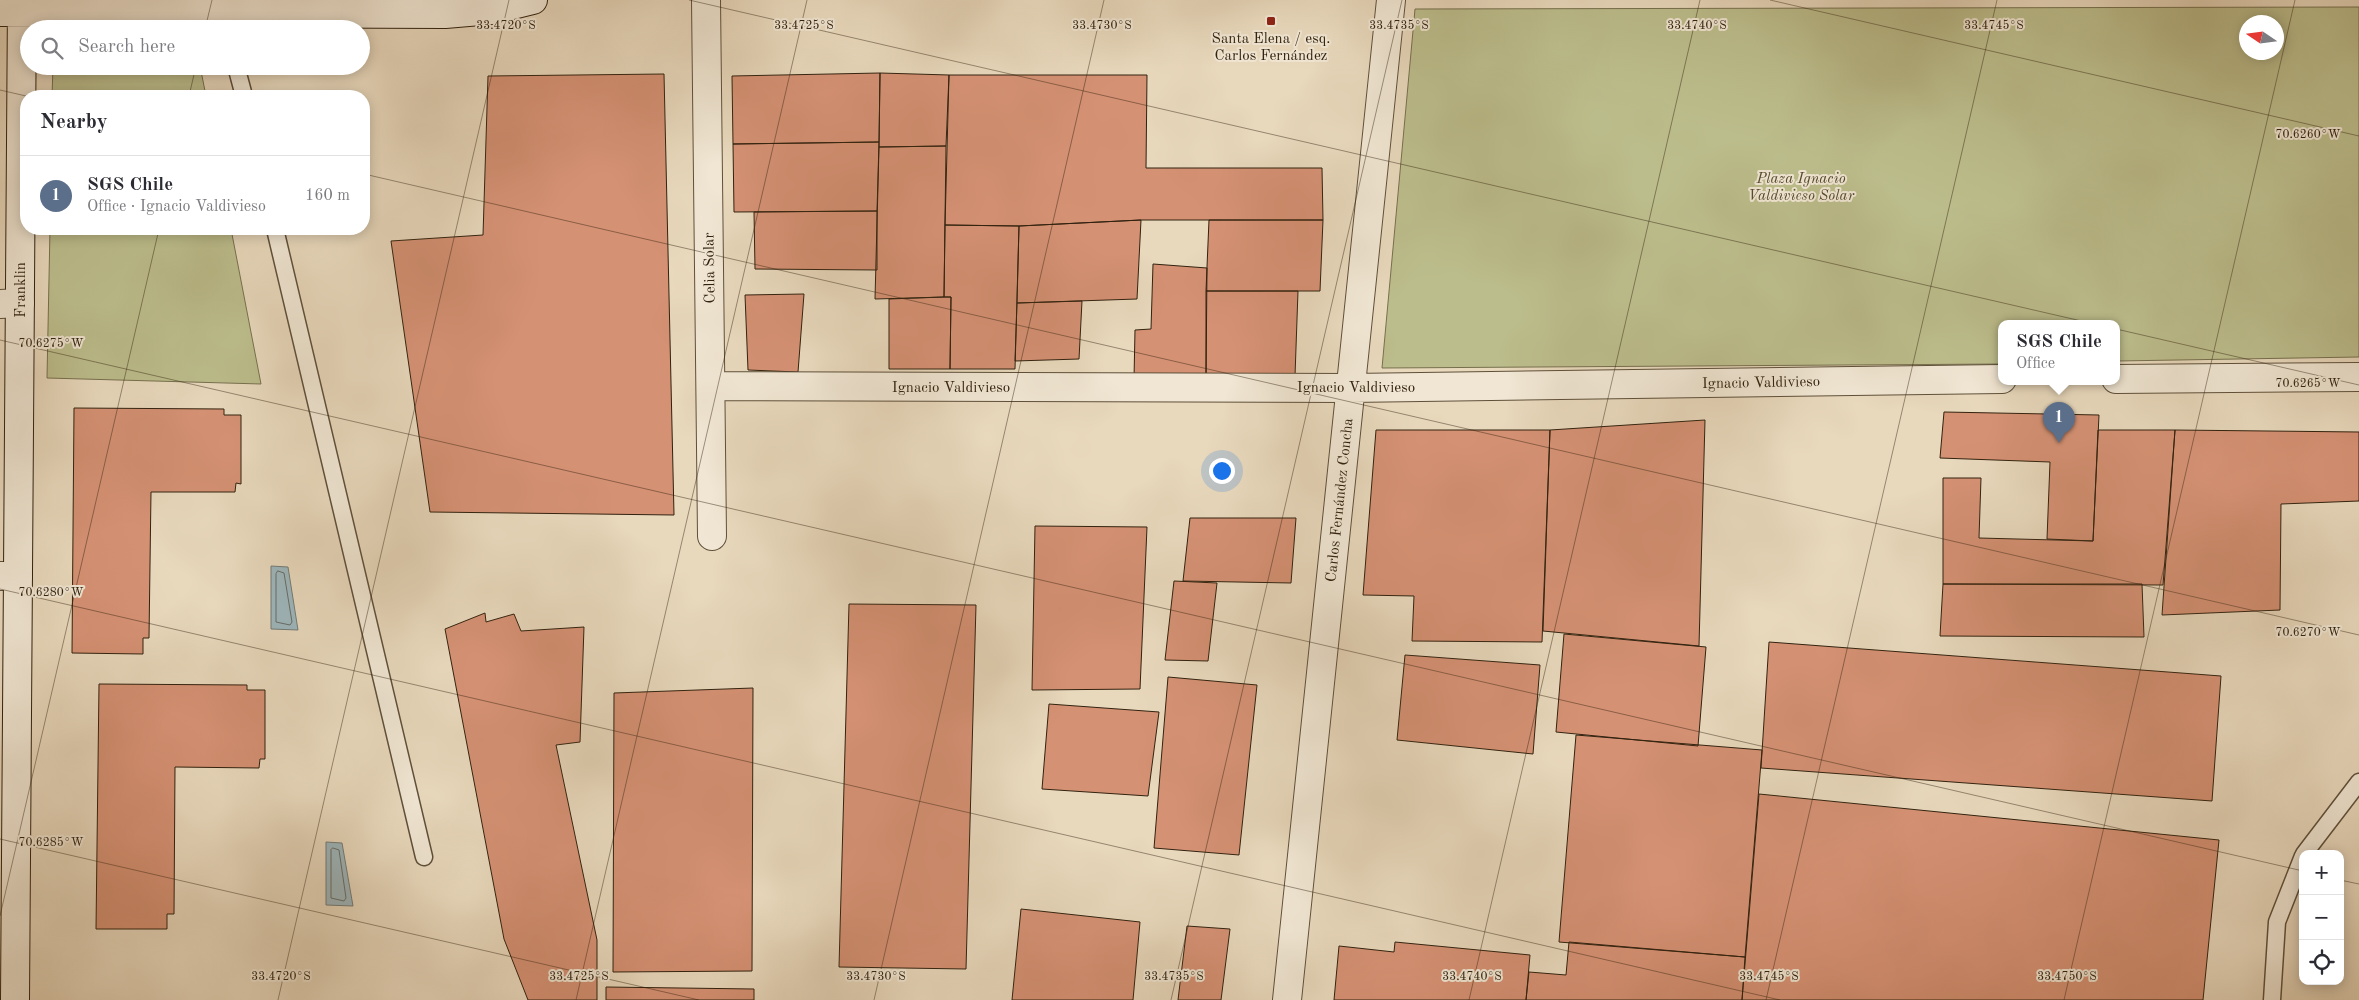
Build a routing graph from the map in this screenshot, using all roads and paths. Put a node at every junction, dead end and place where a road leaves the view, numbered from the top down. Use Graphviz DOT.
graph roads {
  1 [pos="533,0"];
  2 [pos="706,0"];
  3 [pos="1391,0"];
  4 [pos="14,8"];
  5 [pos="210,20"];
  6 [pos="260,20"];
  7 [pos="238,75"];
  8 [pos="242,90"];
  9 [pos="276,235"];
  10 [pos="10,304"];
  11 [pos="2359,377"];
  12 [pos="2120,378"];
  13 [pos="1998,379"];
  14 [pos="711,386"];
  15 [pos="1351,388"];
  16 [pos="712,536"];
  17 [pos="9,576"];
  18 [pos="2359,782"];
  19 [pos="2307,850"];
  20 [pos="8,852"];
  21 [pos="424,857"];
  22 [pos="2299,865"];
  23 [pos="15,1000"];
  24 [pos="1286,1000"];
  25 [pos="2272,1000"];
  1 -- 6 [label="street"];
  2 -- 14 [label="street, Celia Solar"];
  3 -- 15 [label="street, Carlos Fernández Concha"];
  4 -- 5 [label="street"];
  4 -- 10 [label="street, Franklin"];
  7 -- 8 [label="lane"];
  9 -- 21 [label="lane"];
  10 -- 17 [label="street, Franklin"];
  11 -- 12 [label="street"];
  13 -- 15 [label="street, Ignacio Valdivieso"];
  14 -- 15 [label="street, Ignacio Valdivieso"];
  14 -- 16 [label="street, Celia Solar"];
  15 -- 24 [label="street, Carlos Fernández Concha"];
  17 -- 20 [label="street, Franklin"];
  18 -- 19 [label="lane"];
  20 -- 23 [label="street, Franklin"];
  22 -- 25 [label="lane"];
}
